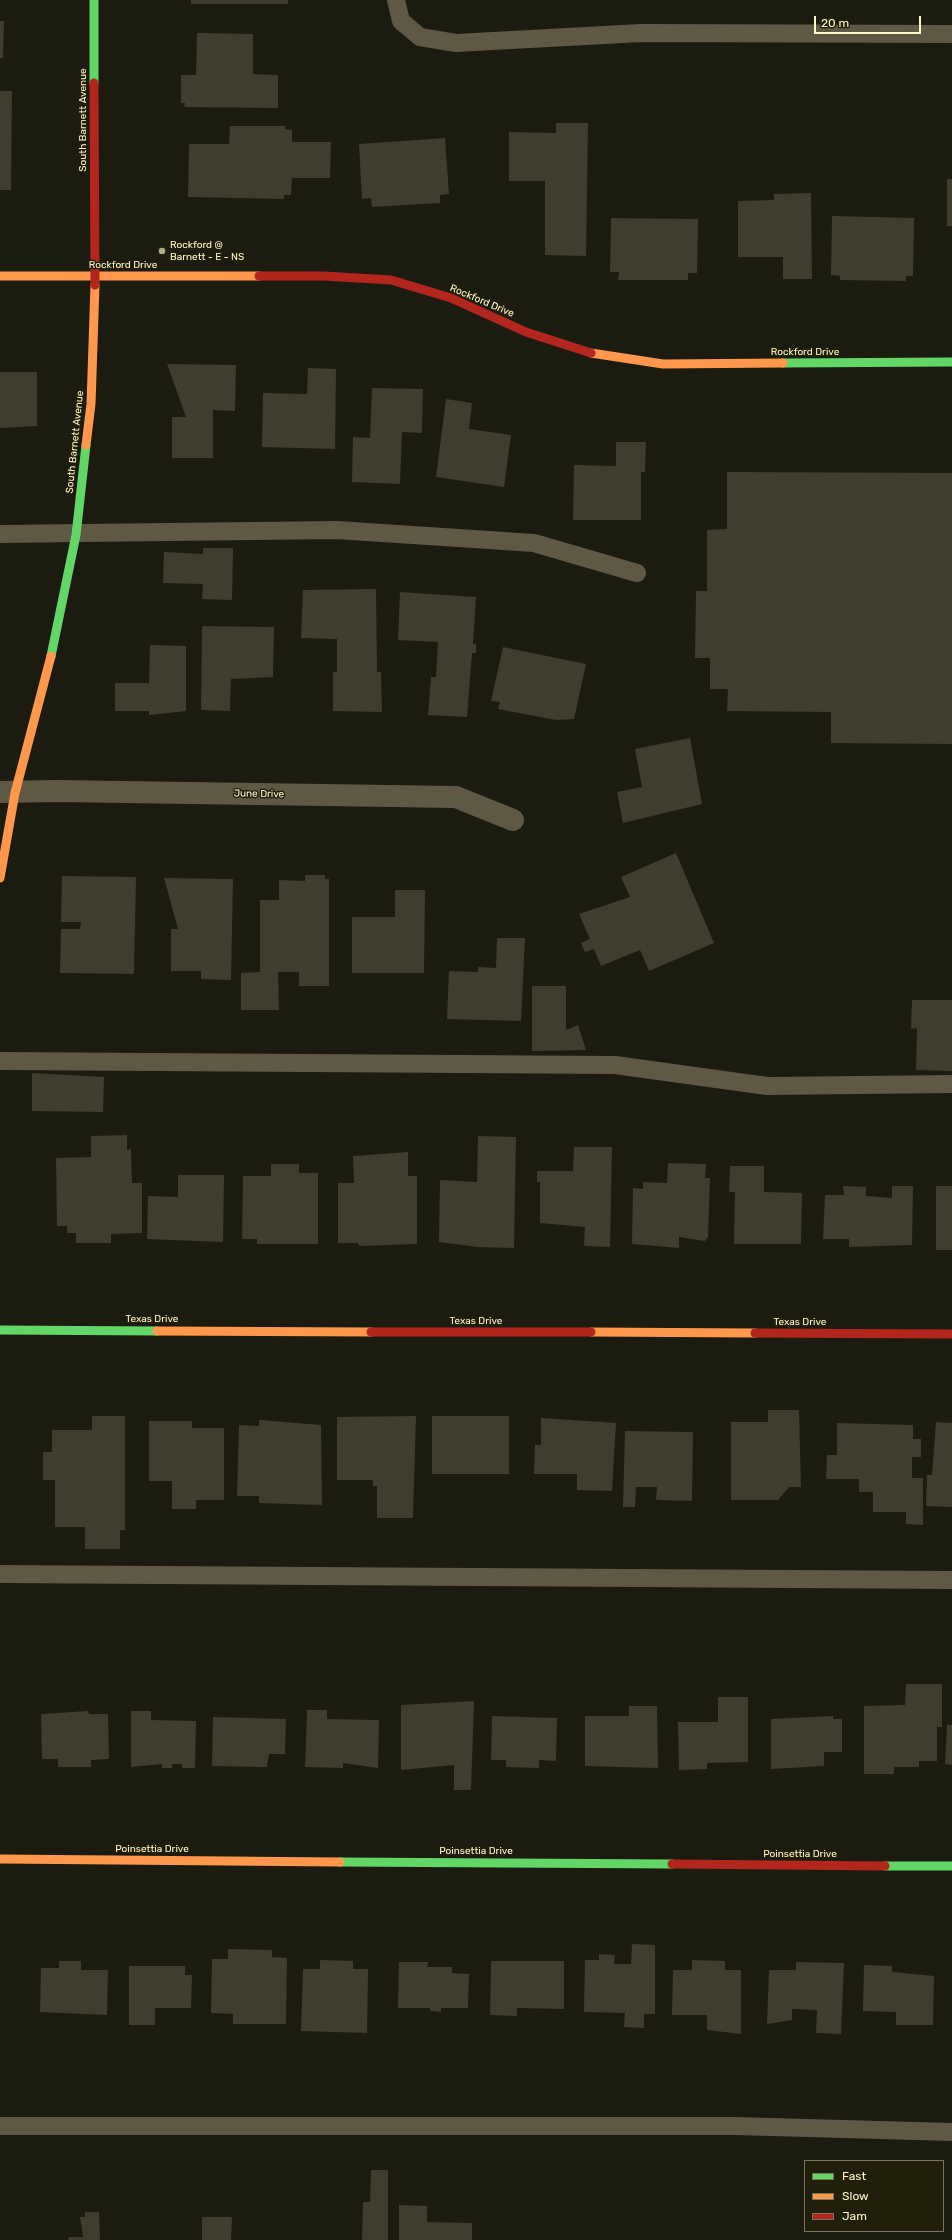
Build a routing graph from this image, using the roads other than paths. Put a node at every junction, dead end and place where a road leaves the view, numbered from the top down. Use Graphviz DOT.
graph roads {
  1 [pos="94,0"];
  2 [pos="396,0"];
  3 [pos="952,34"];
  4 [pos="0,276"];
  5 [pos="95,276"];
  6 [pos="952,362"];
  7 [pos="0,534"];
  8 [pos="76,535"];
  9 [pos="637,573"];
  10 [pos="8,793"];
  11 [pos="512,820"];
  12 [pos="0,878"];
  13 [pos="0,1061"];
  14 [pos="952,1084"];
  15 [pos="0,1330"];
  16 [pos="952,1334"];
  17 [pos="0,1574"];
  18 [pos="952,1580"];
  19 [pos="0,1859"];
  20 [pos="952,1866"];
  21 [pos="0,2126"];
  22 [pos="952,2132"];
  1 -- 5 [label="street, South Barnett Avenue"];
  2 -- 3 [label="lane"];
  4 -- 5 [label="street, Rockford Drive"];
  5 -- 6 [label="street, Rockford Drive"];
  5 -- 8 [label="street, South Barnett Avenue"];
  7 -- 8 [label="lane"];
  8 -- 9 [label="lane"];
  8 -- 10 [label="street, South Barnett Avenue"];
  10 -- 11 [label="street, June Drive"];
  10 -- 12 [label="street, South Barnett Avenue"];
  13 -- 14 [label="lane"];
  15 -- 16 [label="street, Texas Drive"];
  17 -- 18 [label="lane"];
  19 -- 20 [label="street, Poinsettia Drive"];
  21 -- 22 [label="lane"];
}
